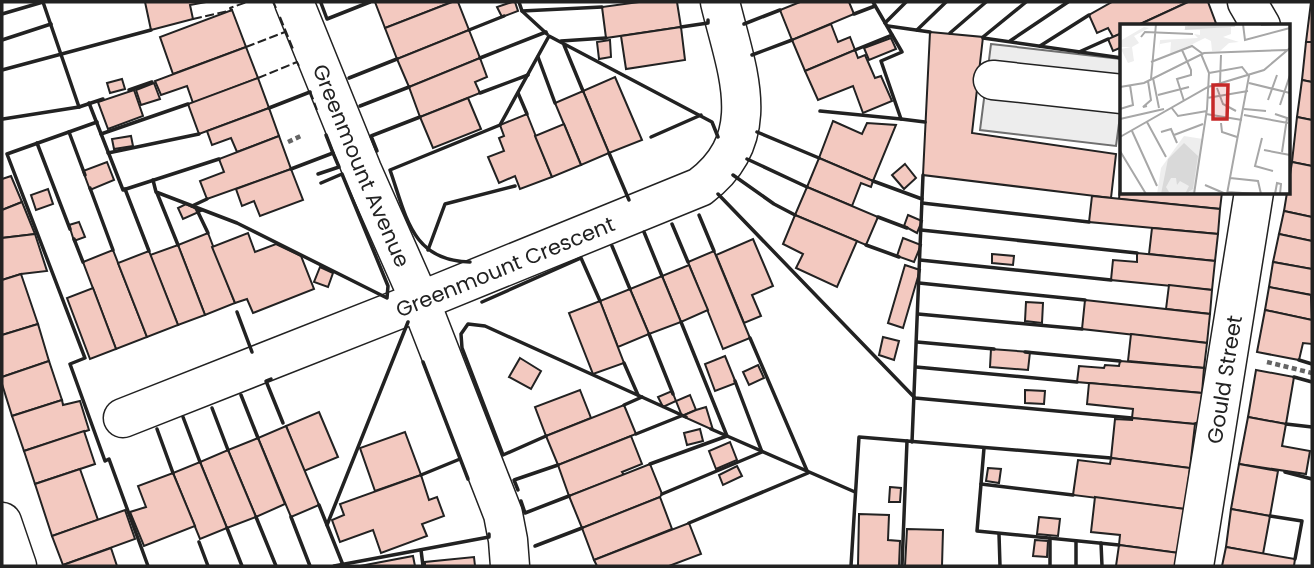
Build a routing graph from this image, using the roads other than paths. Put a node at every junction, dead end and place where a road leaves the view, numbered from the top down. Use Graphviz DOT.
graph roads {
  1 [pos="294,2"];
  2 [pos="720,2"];
  3 [pos="1247,2"];
  4 [pos="1269,2"];
  5 [pos="1260,24"];
  6 [pos="1267,24"];
  7 [pos="993,80"];
  8 [pos="1120,94"];
  9 [pos="1254,194"];
  10 [pos="420,301"];
  11 [pos="123,418"];
  12 [pos="2,523"];
  13 [pos="17,566"];
  14 [pos="510,566"];
  15 [pos="1194,566"];
  1 -- 10 [label="street, Greenmount Avenue"];
  2 -- 10 [label="street, Greenmount Crescent"];
  3 -- 5 [label="street"];
  4 -- 6 [label="street"];
  7 -- 8 [label="street"];
  9 -- 15 [label="street, Gould Street"];
  10 -- 11 [label="street, Greenmount Crescent"];
  10 -- 14 [label="street, Greenmount Avenue"];
  12 -- 13 [label="street"];
}
